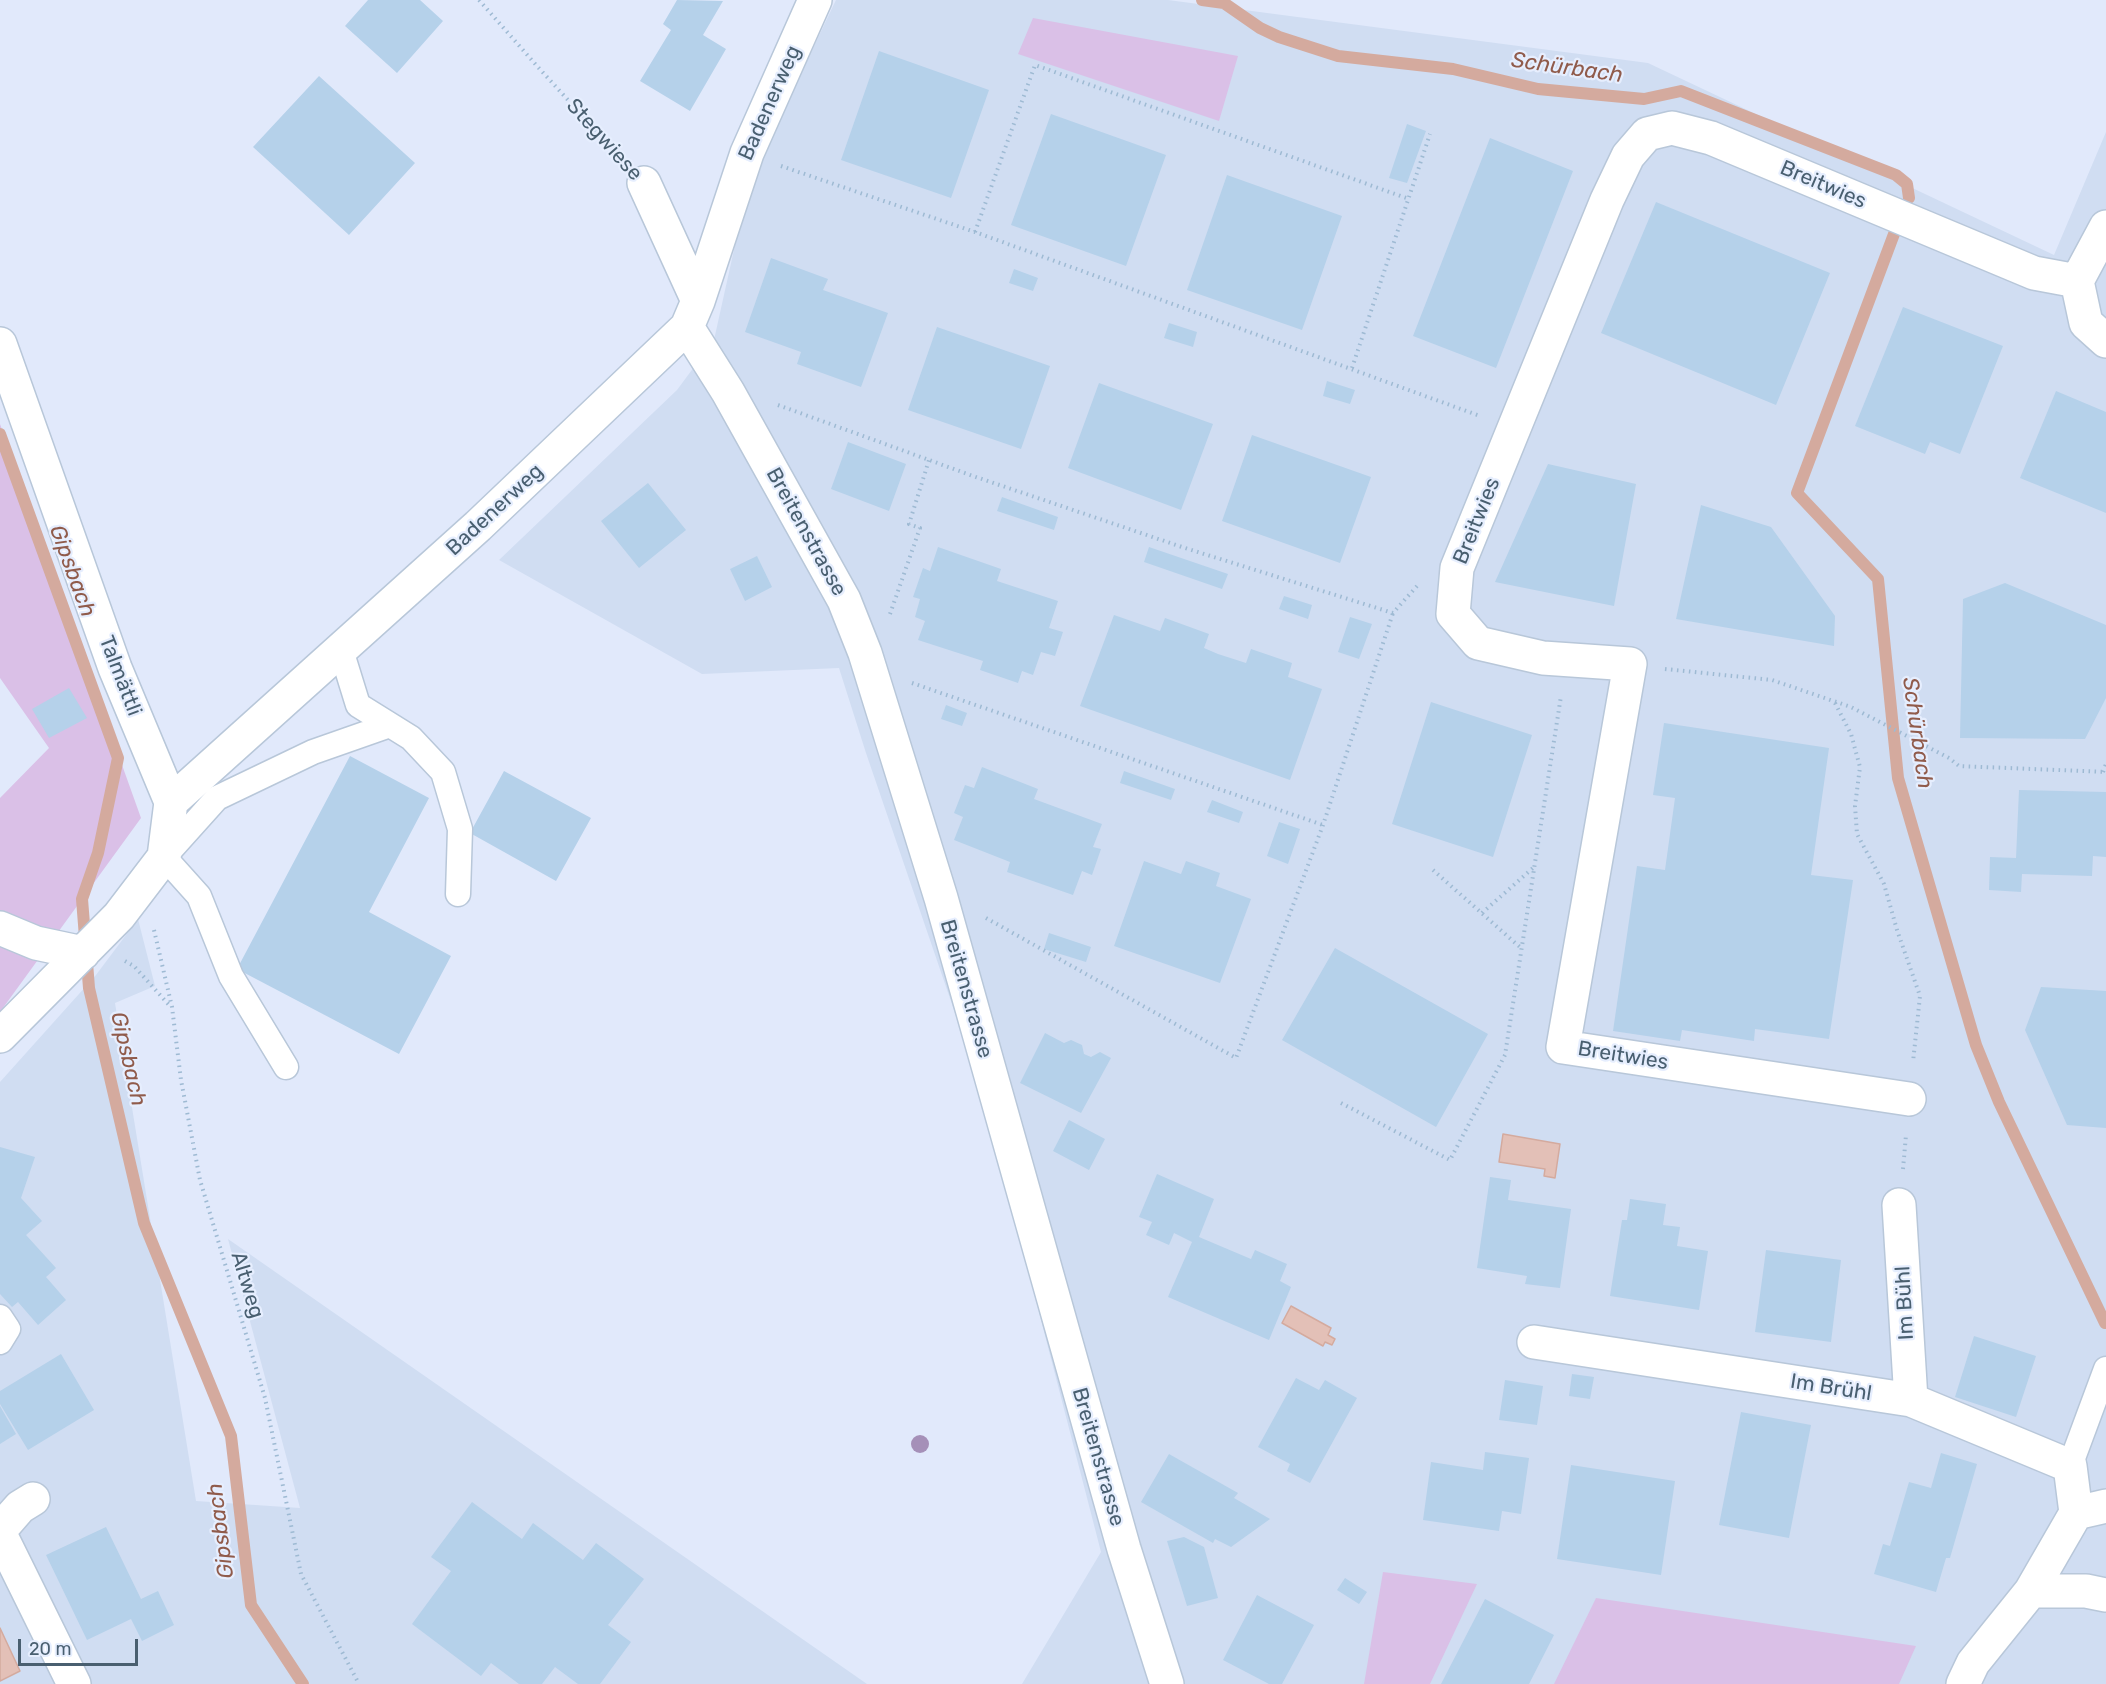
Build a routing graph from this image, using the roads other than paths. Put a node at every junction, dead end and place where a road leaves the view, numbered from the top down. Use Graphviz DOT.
graph roads {
  1 [pos="815,0"];
  2 [pos="644,183"];
  3 [pos="2106,227"];
  4 [pos="2077,282"];
  5 [pos="692,314"];
  6 [pos="2106,341"];
  7 [pos="0,344"];
  8 [pos="341,650"];
  9 [pos="390,725"];
  10 [pos="171,802"];
  11 [pos="164,857"];
  12 [pos="458,894"];
  13 [pos="0,928"];
  14 [pos="88,947"];
  15 [pos="0,1036"];
  16 [pos="286,1067"];
  17 [pos="1909,1099"];
  18 [pos="1899,1205"];
  19 [pos="0,1317"];
  20 [pos="0,1342"];
  21 [pos="1534,1342"];
  22 [pos="2106,1369"];
  23 [pos="1911,1400"];
  24 [pos="2070,1466"];
  25 [pos="33,1499"];
  26 [pos="2091,1510"];
  27 [pos="0,1532"];
  28 [pos="2031,1591"];
  29 [pos="2106,1595"];
  30 [pos="74,1684"];
  31 [pos="1167,1684"];
  32 [pos="1964,1684"];
  1 -- 5 [label="street, Badenerweg"];
  2 -- 5 [label="street, Stegwiese"];
  3 -- 4 [label="street"];
  4 -- 6 [label="street"];
  4 -- 17 [label="street, Breitwies"];
  5 -- 8 [label="street, Badenerweg"];
  5 -- 31 [label="street, Breitenstrasse"];
  7 -- 10 [label="street, Talmättli"];
  8 -- 9 [label="lane"];
  8 -- 10 [label="street, Badenerweg"];
  9 -- 11 [label="lane"];
  9 -- 12 [label="lane"];
  10 -- 11 [label="street"];
  11 -- 14 [label="street"];
  11 -- 16 [label="lane"];
  13 -- 14 [label="street"];
  14 -- 15 [label="street"];
  18 -- 23 [label="street, Im Bühl"];
  19 -- 20 [label="lane"];
  21 -- 23 [label="street, Im Brühl"];
  22 -- 24 [label="lane"];
  23 -- 24 [label="street, Im Brühl"];
  24 -- 26 [label="street"];
  25 -- 27 [label="street"];
  26 -- 28 [label="street"];
  27 -- 30 [label="street"];
  28 -- 29 [label="street"];
  28 -- 32 [label="street"];
}
